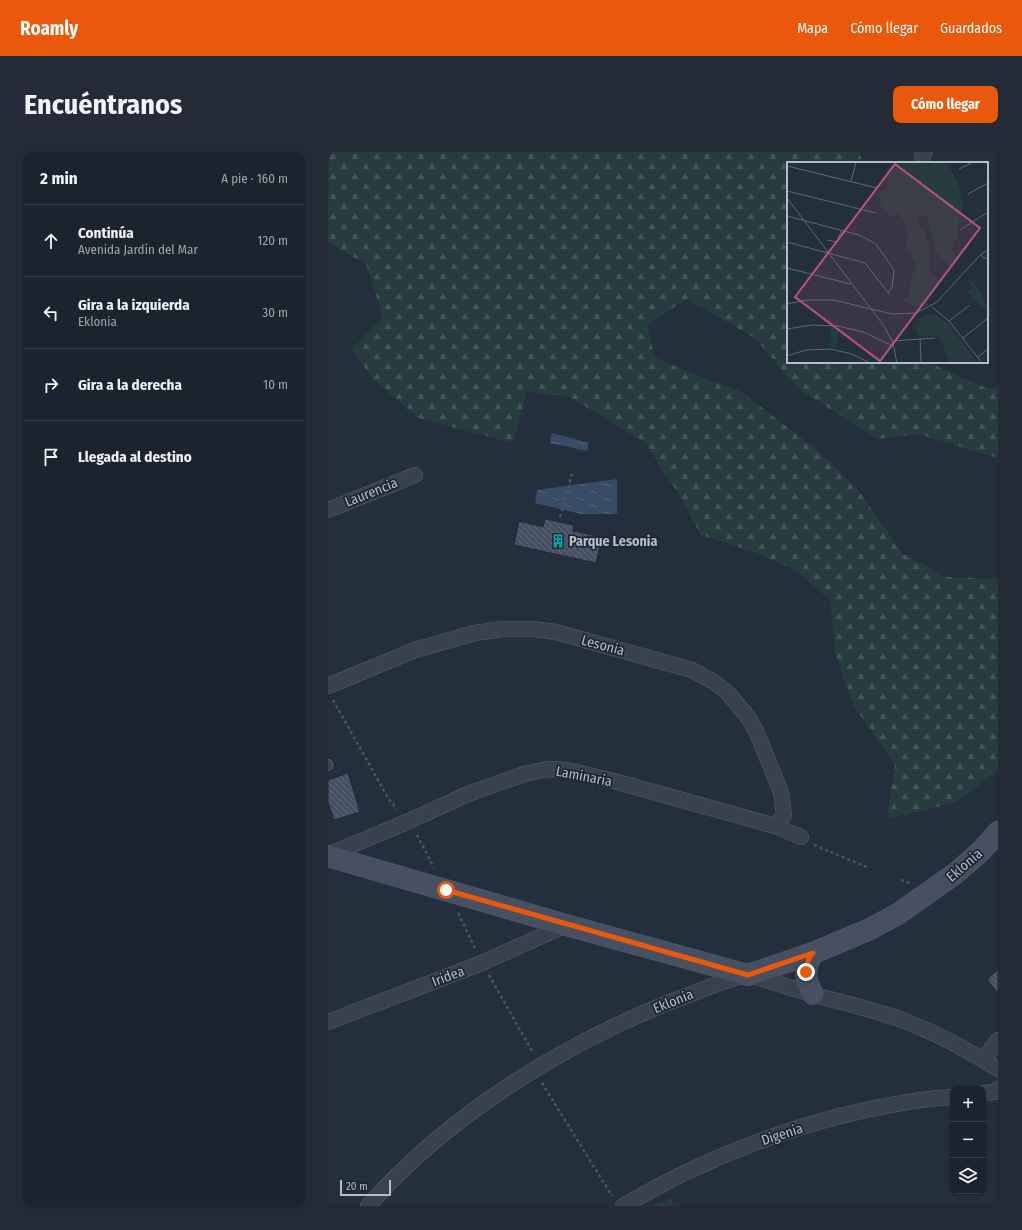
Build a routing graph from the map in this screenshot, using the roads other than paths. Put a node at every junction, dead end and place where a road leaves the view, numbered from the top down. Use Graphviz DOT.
graph roads {
  1 [pos="415,475"];
  2 [pos="328,510"];
  3 [pos="330,691"];
  4 [pos="775,826"];
  5 [pos="998,832"];
  6 [pos="801,837"];
  7 [pos="328,856"];
  8 [pos="566,925"];
  9 [pos="813,953"];
  10 [pos="748,975"];
  11 [pos="813,994"];
  12 [pos="328,1022"];
  13 [pos="998,1040"];
  14 [pos="983,1060"];
  15 [pos="998,1069"];
  16 [pos="998,1089"];
  17 [pos="986,1093"];
  18 [pos="950,1097"];
  19 [pos="390,1180"];
  20 [pos="619,1203"];
  21 [pos="356,1206"];
  22 [pos="368,1206"];
  1 -- 2 [label="street, Laurencia"];
  3 -- 4 [label="street, Lesonia"];
  4 -- 6 [label="street, Laminaria"];
  4 -- 7 [label="street, Laminaria"];
  5 -- 9 [label="street, Eklonia"];
  7 -- 8 [label="street"];
  8 -- 10 [label="street"];
  8 -- 12 [label="street, Iridea"];
  9 -- 10 [label="street, Eklonia"];
  9 -- 11 [label="street"];
  10 -- 11 [label="street"];
  10 -- 19 [label="street, Eklonia"];
  11 -- 14 [label="street"];
  13 -- 14 [label="street"];
  14 -- 15 [label="street"];
  16 -- 17 [label="street"];
  18 -- 20 [label="street, Digenia"];
  19 -- 21 [label="street"];
  19 -- 22 [label="street, Eklonia"];
}
